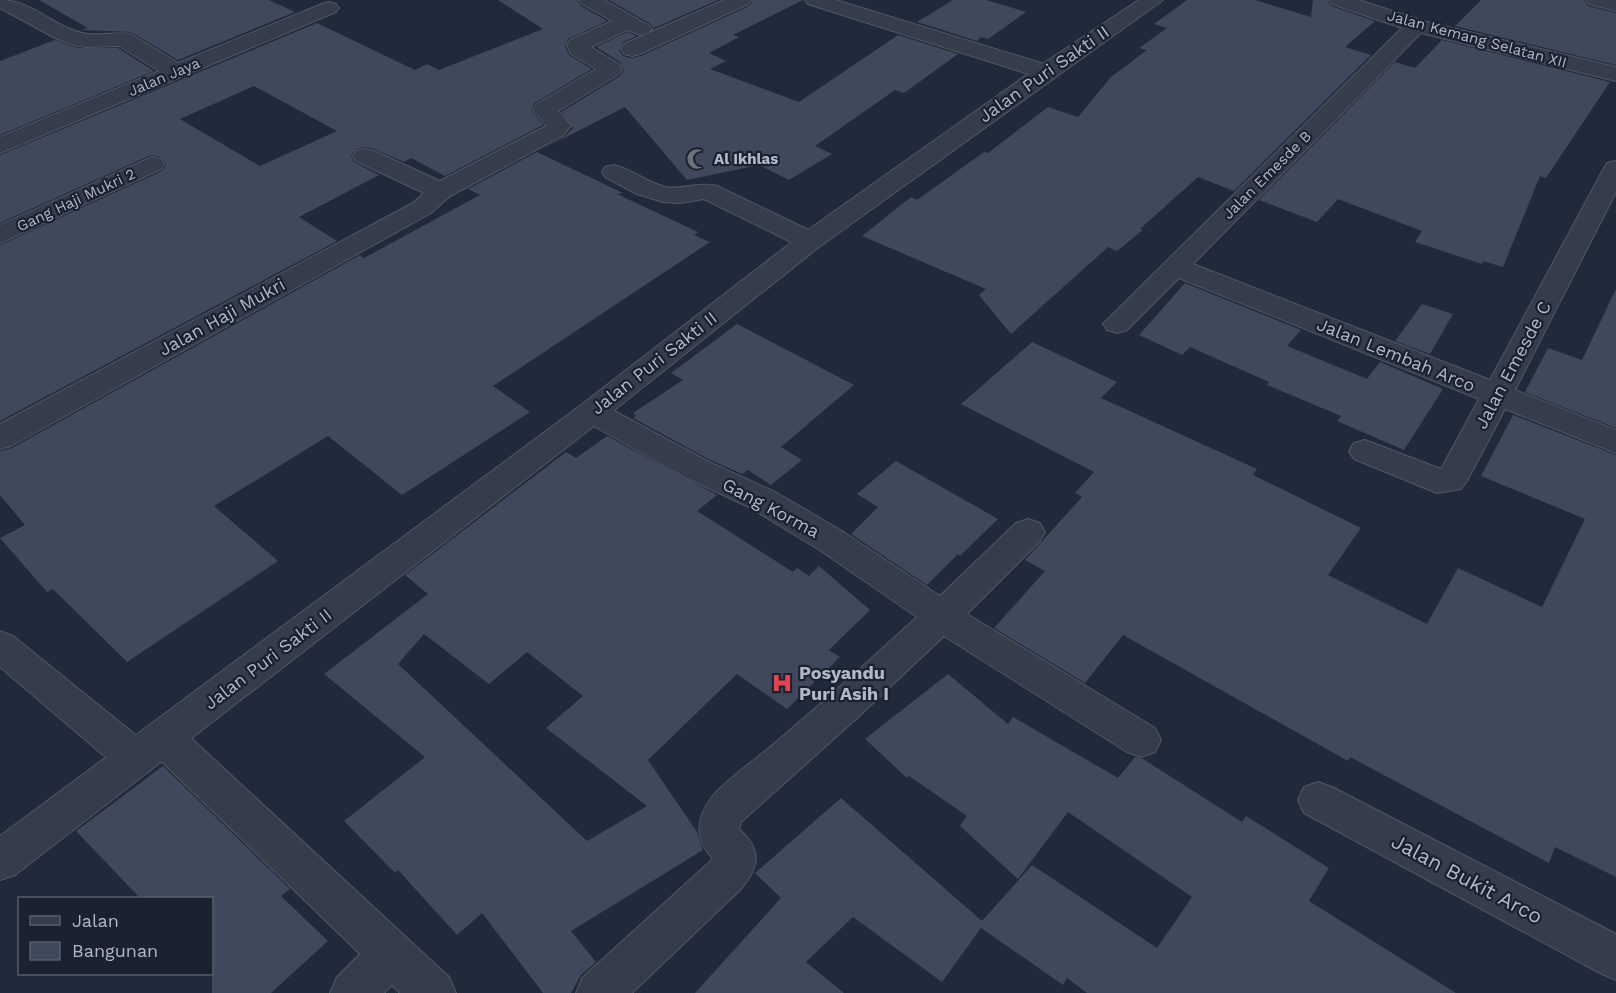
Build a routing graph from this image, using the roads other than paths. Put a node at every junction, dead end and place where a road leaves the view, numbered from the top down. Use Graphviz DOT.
graph roads {
  1 [pos="0,0"];
  2 [pos="588,0"];
  3 [pos="741,0"];
  4 [pos="815,0"];
  5 [pos="1153,0"];
  6 [pos="1339,0"];
  7 [pos="1596,0"];
  8 [pos="1616,5"];
  9 [pos="328,8"];
  10 [pos="627,22"];
  11 [pos="1416,26"];
  12 [pos="656,37"];
  13 [pos="632,49"];
  14 [pos="176,72"];
  15 [pos="1046,72"];
  16 [pos="1616,75"];
  17 [pos="0,146"];
  18 [pos="365,156"];
  19 [pos="152,164"];
  20 [pos="1616,168"];
  21 [pos="614,172"];
  22 [pos="441,191"];
  23 [pos="0,235"];
  24 [pos="810,241"];
  25 [pos="1176,267"];
  26 [pos="1117,324"];
  27 [pos="1498,396"];
  28 [pos="592,412"];
  29 [pos="0,438"];
  30 [pos="1616,442"];
  31 [pos="1365,452"];
  32 [pos="1028,532"];
  33 [pos="942,616"];
  34 [pos="0,646"];
  35 [pos="1141,740"];
  36 [pos="150,748"];
  37 [pos="1318,800"];
  38 [pos="0,861"];
  39 [pos="392,953"];
  40 [pos="1616,957"];
  41 [pos="353,993"];
  42 [pos="433,993"];
  43 [pos="599,993"];
  1 -- 14 [label="street"];
  2 -- 10 [label="street"];
  3 -- 12 [label="street"];
  4 -- 15 [label="street"];
  5 -- 15 [label="street, Jalan Puri Sakti II"];
  6 -- 11 [label="street, Jalan Kemang Selatan XII"];
  7 -- 8 [label="street"];
  9 -- 14 [label="street, Jalan Jaya"];
  10 -- 12 [label="street"];
  10 -- 22 [label="street, Jalan Haji Mukri"];
  11 -- 16 [label="street, Jalan Kemang Selatan XII"];
  11 -- 25 [label="street, Jalan Emesde B"];
  12 -- 13 [label="street"];
  14 -- 17 [label="street, Jalan Jaya"];
  15 -- 24 [label="street, Jalan Puri Sakti II"];
  18 -- 22 [label="street"];
  19 -- 23 [label="street, Gang Haji Mukri 2"];
  20 -- 27 [label="street, Jalan Emesde C"];
  21 -- 24 [label="street"];
  22 -- 29 [label="street, Jalan Haji Mukri"];
  24 -- 28 [label="street, Jalan Puri Sakti II"];
  25 -- 26 [label="street, Jalan Emesde B"];
  25 -- 27 [label="street, Jalan Lembah Arco"];
  27 -- 30 [label="street, Jalan Lembah Arco"];
  27 -- 31 [label="street, Jalan Emesde C"];
  28 -- 33 [label="street, Gang Korma"];
  28 -- 36 [label="street, Jalan Puri Sakti II"];
  32 -- 33 [label="street"];
  33 -- 35 [label="street, Gang Korma"];
  33 -- 43 [label="street"];
  34 -- 36 [label="street"];
  36 -- 38 [label="street, Jalan Puri Sakti II"];
  36 -- 39 [label="street"];
  37 -- 40 [label="street, Jalan Bukit Arco"];
  39 -- 41 [label="street"];
  39 -- 42 [label="street"];
}
